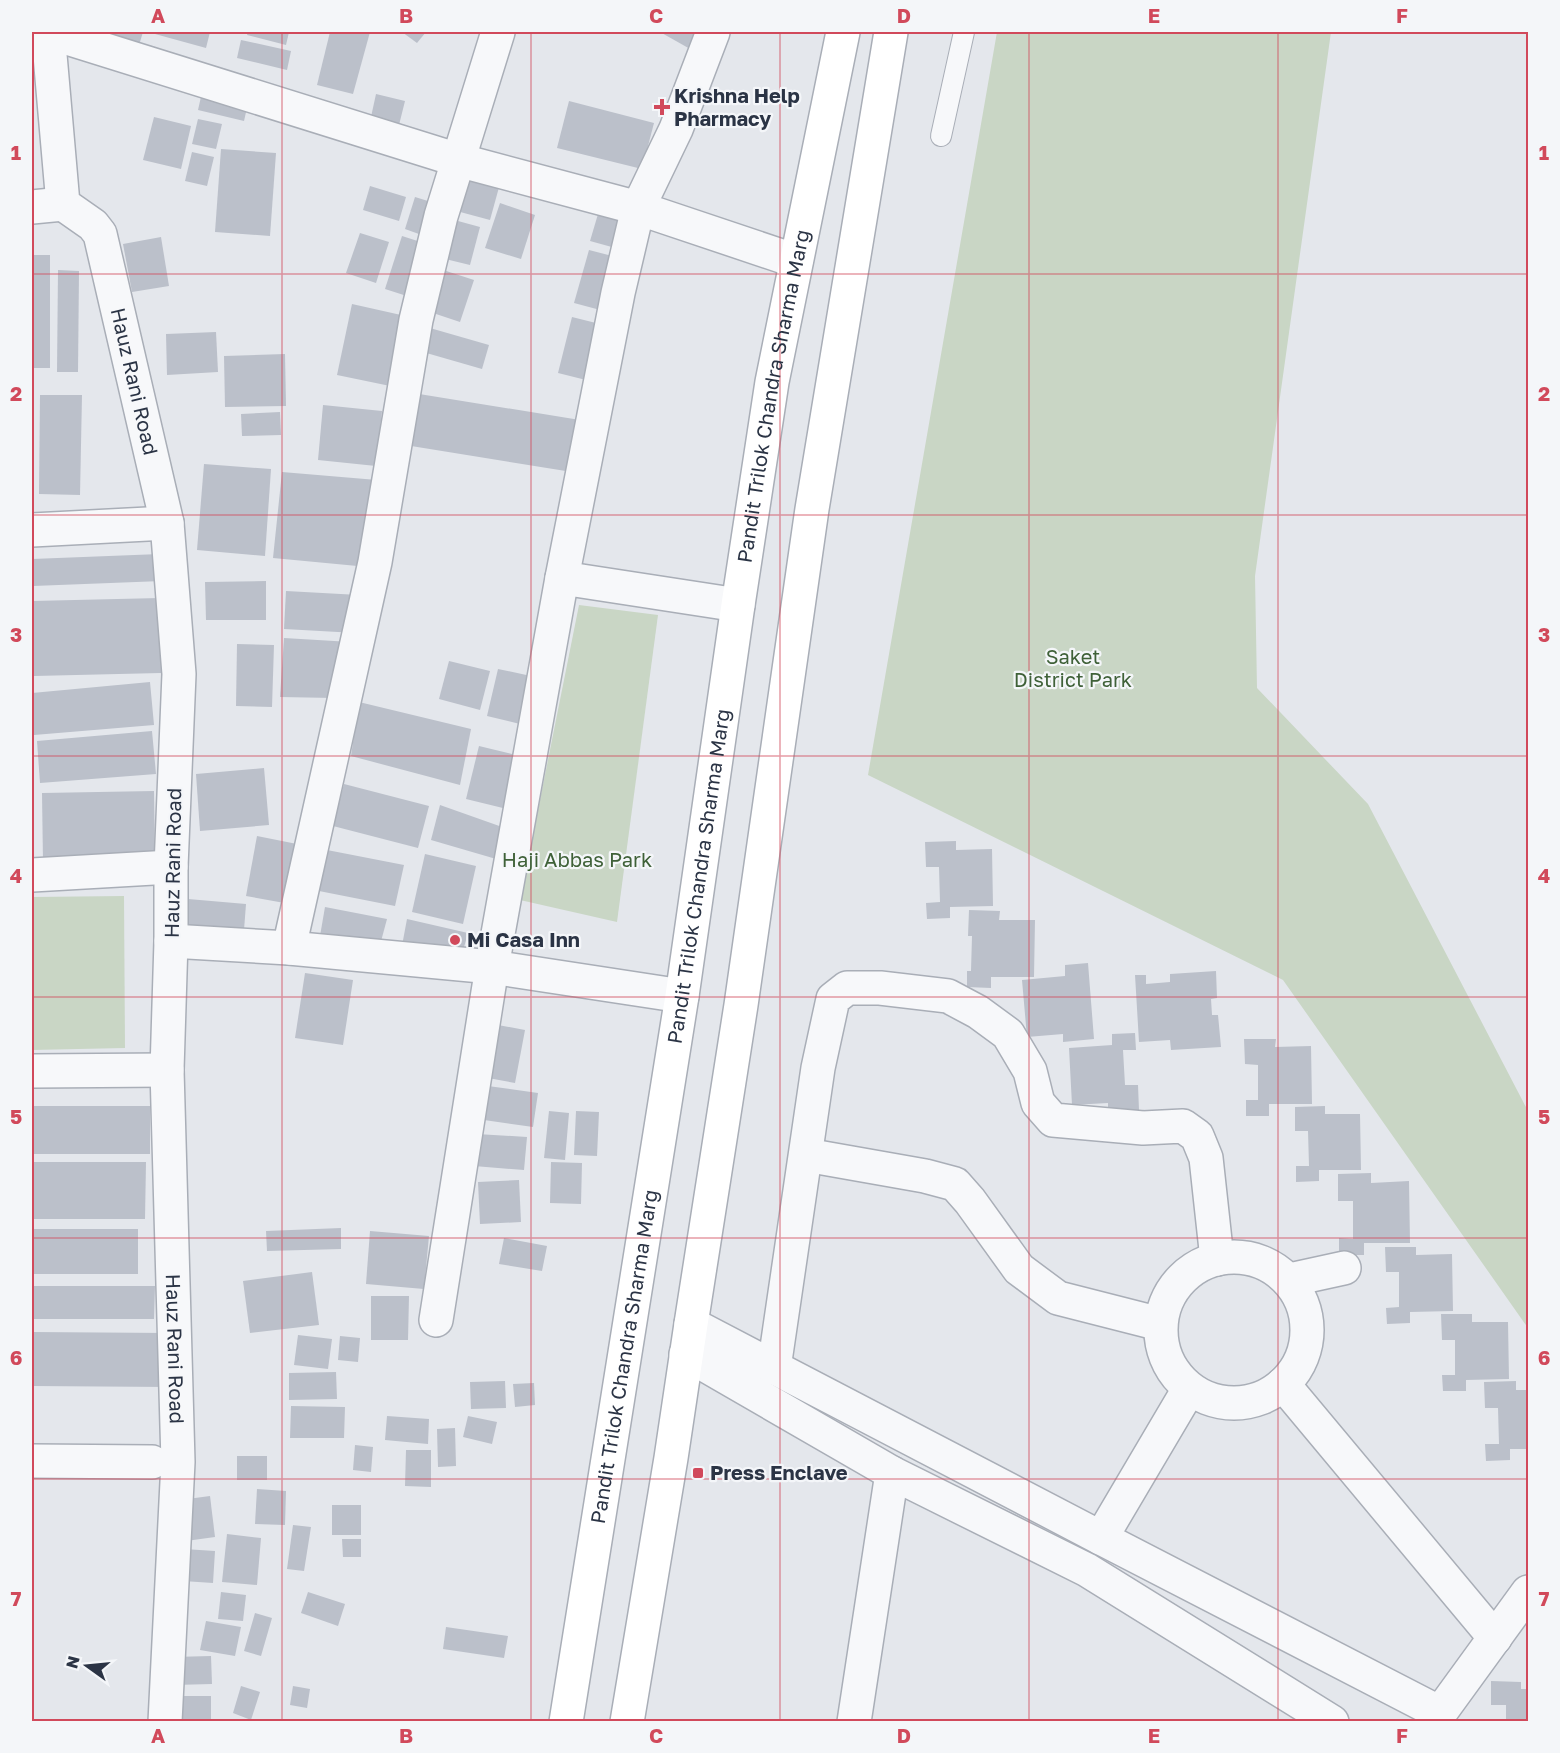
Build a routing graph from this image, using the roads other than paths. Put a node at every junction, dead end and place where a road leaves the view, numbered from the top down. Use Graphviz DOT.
graph roads {
  1 [pos="48,32"];
  2 [pos="498,32"];
  3 [pos="713,32"];
  4 [pos="843,32"];
  5 [pos="891,32"];
  6 [pos="964,32"];
  7 [pos="941,136"];
  8 [pos="458,160"];
  9 [pos="47,206"];
  10 [pos="638,208"];
  11 [pos="796,261"];
  12 [pos="167,524"];
  13 [pos="32,530"];
  14 [pos="562,578"];
  15 [pos="738,605"];
  16 [pos="171,867"];
  17 [pos="32,874"];
  18 [pos="171,941"];
  19 [pos="289,948"];
  20 [pos="492,967"];
  21 [pos="682,996"];
  22 [pos="167,1070"];
  23 [pos="32,1071"];
  24 [pos="806,1155"];
  25 [pos="1217,1259"];
  26 [pos="1344,1268"];
  27 [pos="1289,1280"];
  28 [pos="436,1320"];
  29 [pos="1160,1324"];
  30 [pos="688,1339"];
  31 [pos="774,1368"];
  32 [pos="1283,1384"];
  33 [pos="1189,1389"];
  34 [pos="32,1461"];
  35 [pos="152,1462"];
  36 [pos="892,1473"];
  37 [pos="1101,1538"];
  38 [pos="1528,1592"];
  39 [pos="1495,1638"];
  40 [pos="165,1722"];
  41 [pos="566,1722"];
  42 [pos="627,1722"];
  43 [pos="854,1722"];
  44 [pos="1332,1722"];
  1 -- 8 [label="street"];
  1 -- 9 [label="street, Hauz Rani Road"];
  2 -- 8 [label="street"];
  3 -- 10 [label="street"];
  4 -- 11 [label="main road, Pandit Trilok Chandra Sharma Marg"];
  5 -- 30 [label="main road"];
  6 -- 7 [label="lane"];
  8 -- 10 [label="street"];
  8 -- 19 [label="street"];
  9 -- 12 [label="street, Hauz Rani Road"];
  10 -- 11 [label="street"];
  10 -- 14 [label="street"];
  11 -- 15 [label="main road, Pandit Trilok Chandra Sharma Marg"];
  12 -- 13 [label="street"];
  12 -- 16 [label="street, Hauz Rani Road"];
  14 -- 15 [label="street"];
  14 -- 20 [label="street"];
  15 -- 21 [label="main road, Pandit Trilok Chandra Sharma Marg"];
  16 -- 17 [label="street"];
  16 -- 18 [label="street, Hauz Rani Road"];
  18 -- 19 [label="street"];
  18 -- 22 [label="street, Hauz Rani Road"];
  19 -- 20 [label="street"];
  20 -- 21 [label="street"];
  20 -- 28 [label="street"];
  21 -- 41 [label="main road, Pandit Trilok Chandra Sharma Marg"];
  22 -- 23 [label="street"];
  22 -- 40 [label="street, Hauz Rani Road"];
  24 -- 25 [label="street"];
  24 -- 29 [label="street"];
  24 -- 31 [label="street"];
  25 -- 27 [label="street"];
  25 -- 29 [label="street"];
  26 -- 27 [label="street"];
  27 -- 32 [label="street"];
  29 -- 33 [label="street"];
  30 -- 31 [label="street"];
  30 -- 36 [label="street"];
  30 -- 42 [label="main road"];
  31 -- 37 [label="street"];
  32 -- 33 [label="street"];
  32 -- 39 [label="street"];
  33 -- 37 [label="street"];
  34 -- 35 [label="street"];
  36 -- 43 [label="street"];
  36 -- 44 [label="street"];
  37 -- 39 [label="street"];
  38 -- 39 [label="street"];
}
